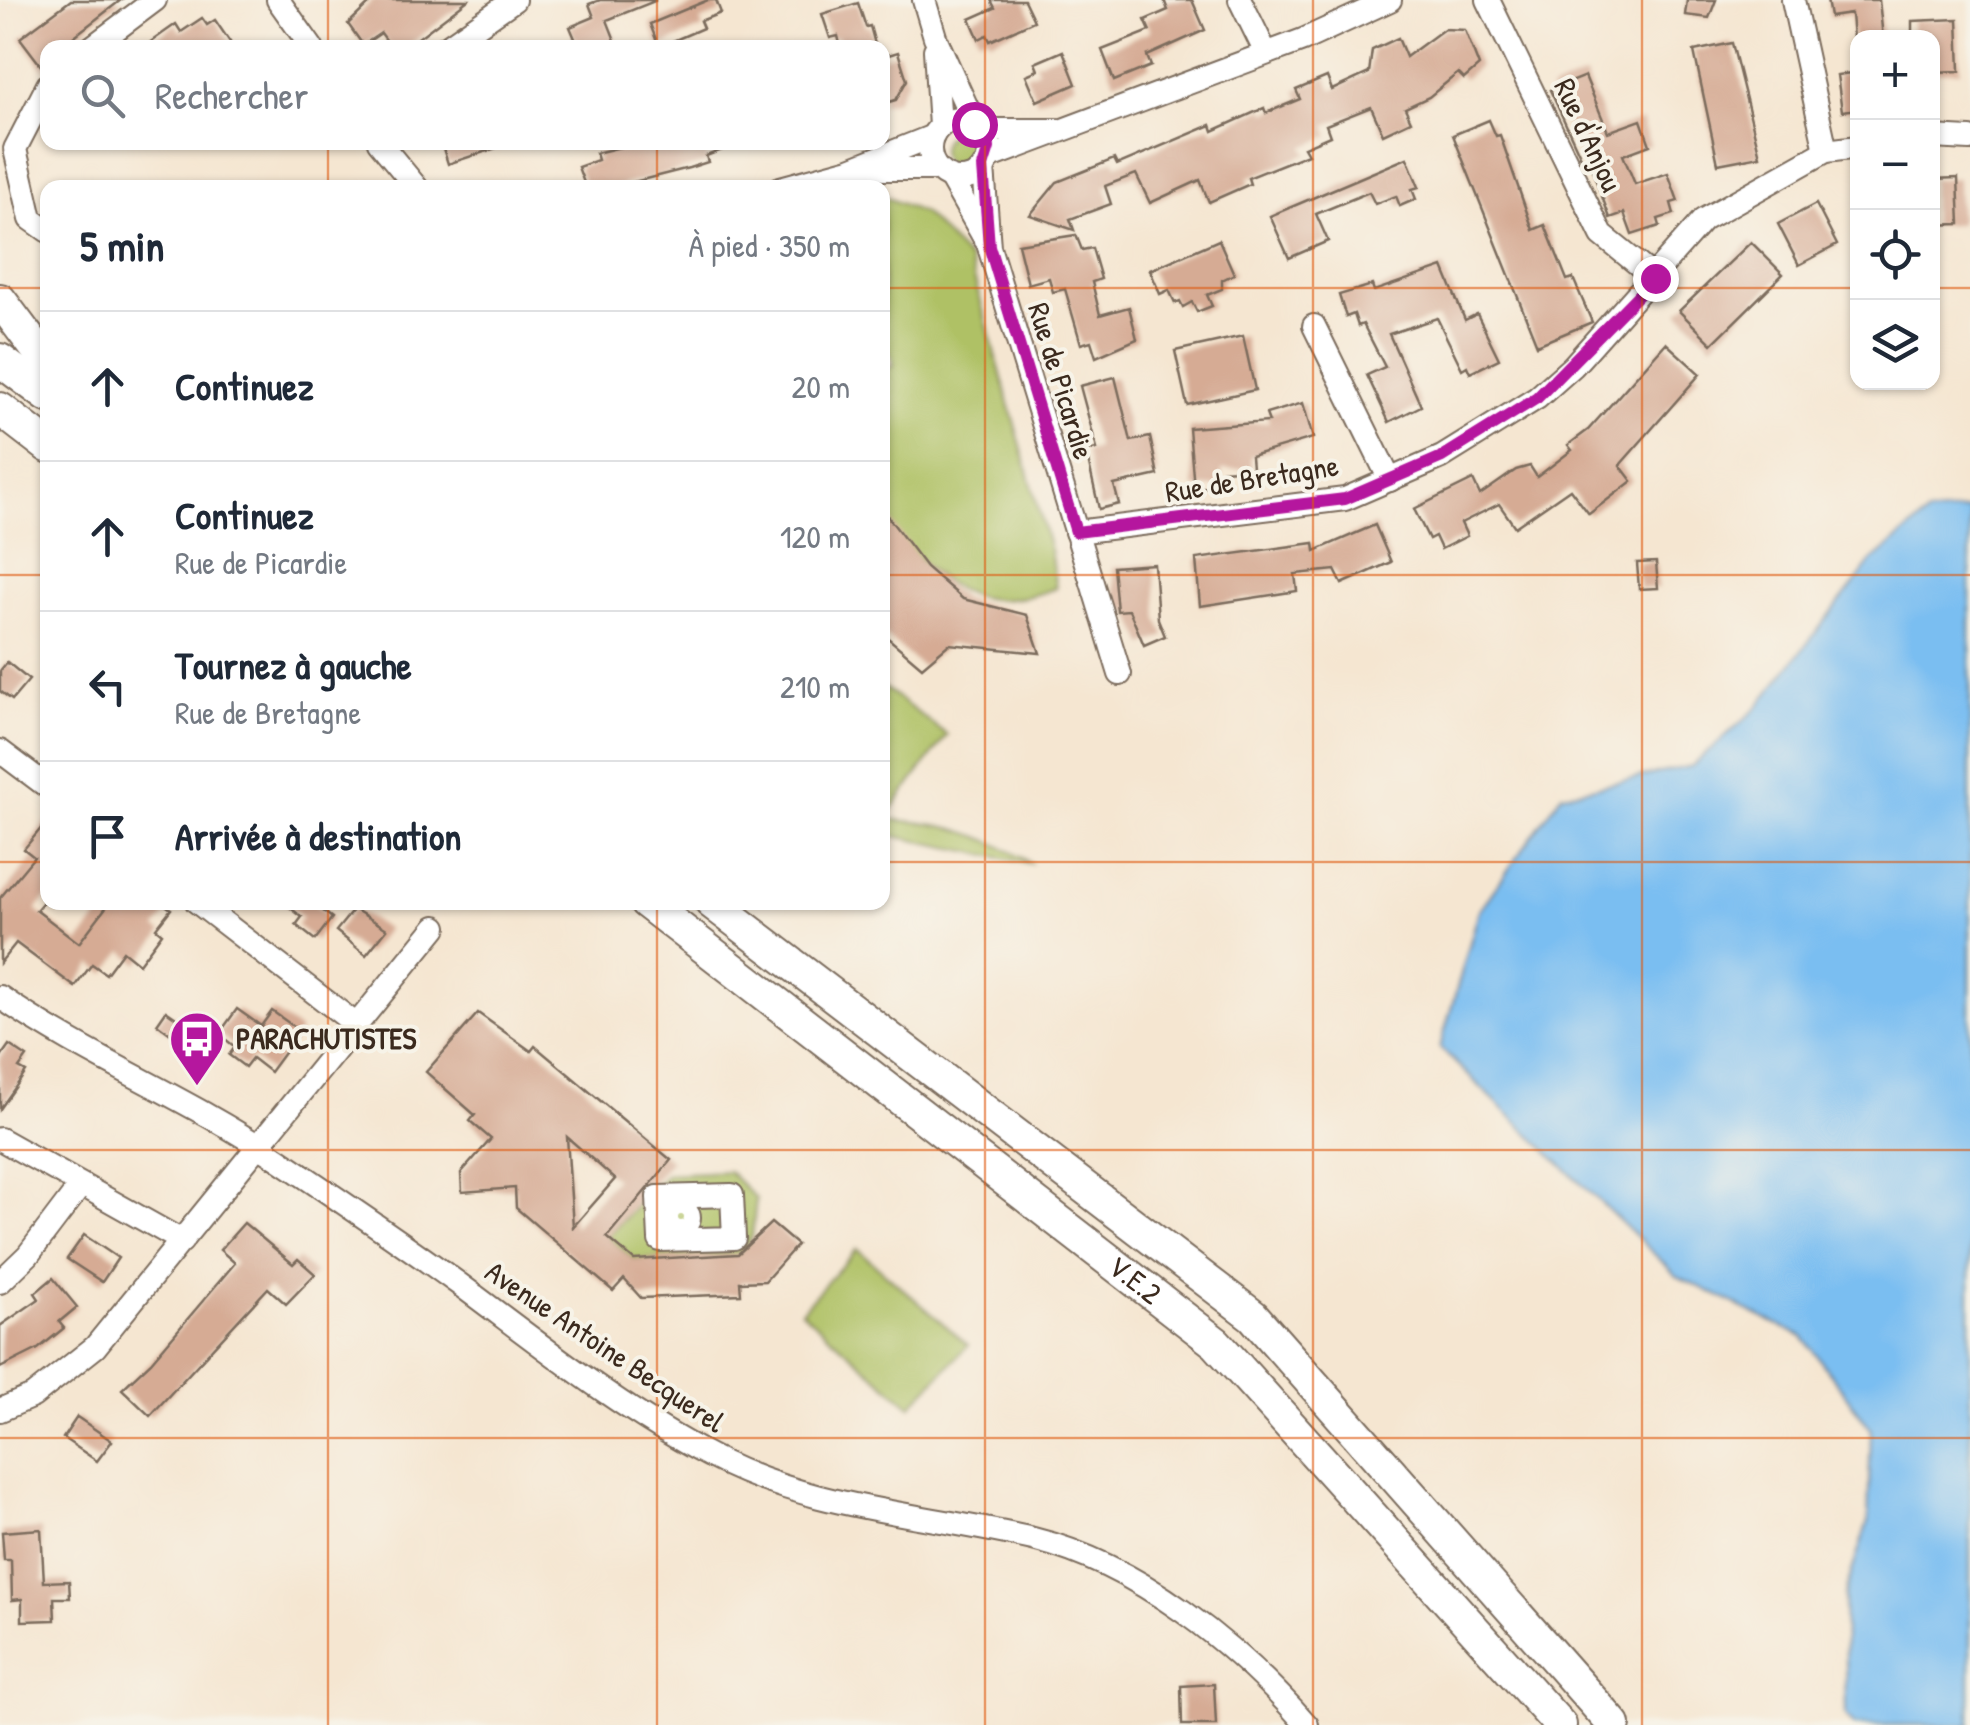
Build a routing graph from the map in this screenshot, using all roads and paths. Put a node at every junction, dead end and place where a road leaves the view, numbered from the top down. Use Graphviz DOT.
graph roads {
  1 [pos="155,0"];
  2 [pos="278,0"];
  3 [pos="514,0"];
  4 [pos="924,0"];
  5 [pos="1240,0"];
  6 [pos="1390,0"];
  7 [pos="1488,0"];
  8 [pos="1793,0"];
  9 [pos="934,37"];
  10 [pos="102,40"];
  11 [pos="306,40"];
  12 [pos="456,40"];
  13 [pos="1266,53"];
  14 [pos="40,101"];
  15 [pos="978,126"];
  16 [pos="1059,130"];
  17 [pos="937,131"];
  18 [pos="1940,138"];
  19 [pos="1970,139"];
  20 [pos="1850,148"];
  21 [pos="386,150"];
  22 [pos="1826,151"];
  23 [pos="986,163"];
  24 [pos="850,169"];
  25 [pos="944,173"];
  26 [pos="411,180"];
  27 [pos="809,180"];
  28 [pos="40,226"];
  29 [pos="989,246"];
  30 [pos="1655,278"];
  31 [pos="0,300"];
  32 [pos="1314,326"];
  33 [pos="40,353"];
  34 [pos="0,360"];
  35 [pos="40,390"];
  36 [pos="0,410"];
  37 [pos="0,428"];
  38 [pos="40,442"];
  39 [pos="40,446"];
  40 [pos="1390,480"];
  41 [pos="1076,532"];
  42 [pos="1120,674"];
  43 [pos="0,751"];
  44 [pos="40,781"];
  45 [pos="207,910"];
  46 [pos="656,910"];
  47 [pos="721,910"];
  48 [pos="436,927"];
  49 [pos="0,997"];
  50 [pos="354,1023"];
  51 [pos="0,1139"];
  52 [pos="261,1148"];
  53 [pos="81,1184"];
  54 [pos="678,1218"];
  55 [pos="182,1242"];
  56 [pos="0,1282"];
  57 [pos="0,1410"];
  58 [pos="1307,1725"];
  59 [pos="1560,1725"];
  60 [pos="1614,1725"];
  1 -- 10 [label="street"];
  2 -- 11 [label="street"];
  3 -- 12 [label="street"];
  4 -- 9 [label="street"];
  5 -- 13 [label="street"];
  6 -- 13 [label="street"];
  7 -- 30 [label="street, Rue d'Anjou"];
  8 -- 22 [label="street"];
  9 -- 15 [label="street"];
  9 -- 17 [label="street"];
  13 -- 16 [label="street"];
  14 -- 28 [label="street"];
  15 -- 16 [label="street"];
  15 -- 17 [label="street"];
  15 -- 23 [label="street"];
  16 -- 23 [label="street"];
  17 -- 24 [label="street"];
  17 -- 25 [label="street"];
  18 -- 19 [label="street"];
  20 -- 22 [label="street, Rue de Bretagne"];
  21 -- 26 [label="street"];
  22 -- 30 [label="street, Rue de Bretagne"];
  23 -- 25 [label="street"];
  23 -- 29 [label="street, Rue de Picardie"];
  24 -- 25 [label="street"];
  24 -- 27 [label="street"];
  25 -- 29 [label="street, Rue de Picardie"];
  29 -- 41 [label="street, Rue de Picardie"];
  30 -- 40 [label="street, Rue de Bretagne"];
  31 -- 33 [label="highway"];
  32 -- 40 [label="street"];
  34 -- 35 [label="highway"];
  36 -- 38 [label="highway"];
  37 -- 39 [label="highway"];
  40 -- 41 [label="street, Rue de Bretagne"];
  41 -- 42 [label="street, Rue de Picardie"];
  43 -- 44 [label="street"];
  45 -- 50 [label="street"];
  46 -- 59 [label="highway, V.E.2"];
  47 -- 60 [label="highway, V.E.2"];
  48 -- 50 [label="street"];
  49 -- 52 [label="street, Avenue Antoine Becquerel"];
  50 -- 52 [label="street"];
  51 -- 53 [label="street"];
  52 -- 55 [label="street"];
  52 -- 58 [label="street, Avenue Antoine Becquerel"];
  53 -- 55 [label="street"];
  53 -- 56 [label="street"];
  54 -- 54 [label="street"];
  55 -- 57 [label="street"];
}
